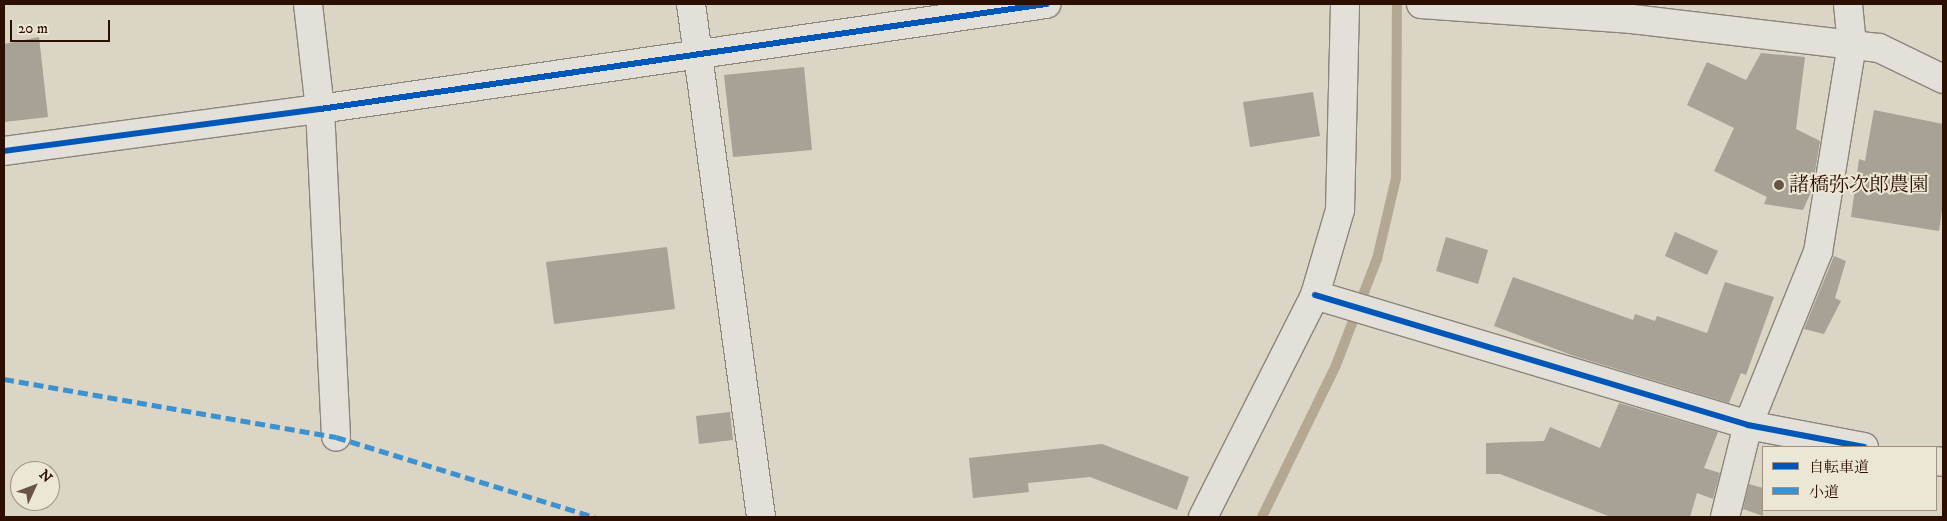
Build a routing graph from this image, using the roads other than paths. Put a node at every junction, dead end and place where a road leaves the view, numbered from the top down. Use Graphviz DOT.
graph roads {
  1 [pos="308,4"];
  2 [pos="691,4"];
  3 [pos="1046,4"];
  4 [pos="1345,4"];
  5 [pos="1421,4"];
  6 [pos="1848,4"];
  7 [pos="1852,45"];
  8 [pos="698,54"];
  9 [pos="1943,78"];
  10 [pos="320,109"];
  11 [pos="4,150"];
  12 [pos="1315,295"];
  13 [pos="1748,425"];
  14 [pos="336,437"];
  15 [pos="1859,446"];
  16 [pos="761,517"];
  17 [pos="1203,517"];
  18 [pos="1725,517"];
  1 -- 10 [label="street"];
  2 -- 8 [label="street"];
  3 -- 8 [label="street"];
  4 -- 12 [label="street"];
  5 -- 7 [label="street"];
  6 -- 7 [label="street"];
  7 -- 9 [label="street"];
  7 -- 13 [label="street"];
  8 -- 10 [label="street"];
  8 -- 16 [label="street"];
  10 -- 11 [label="street"];
  10 -- 14 [label="street"];
  12 -- 13 [label="street"];
  12 -- 17 [label="street"];
  13 -- 15 [label="street"];
  13 -- 18 [label="street"];
}
